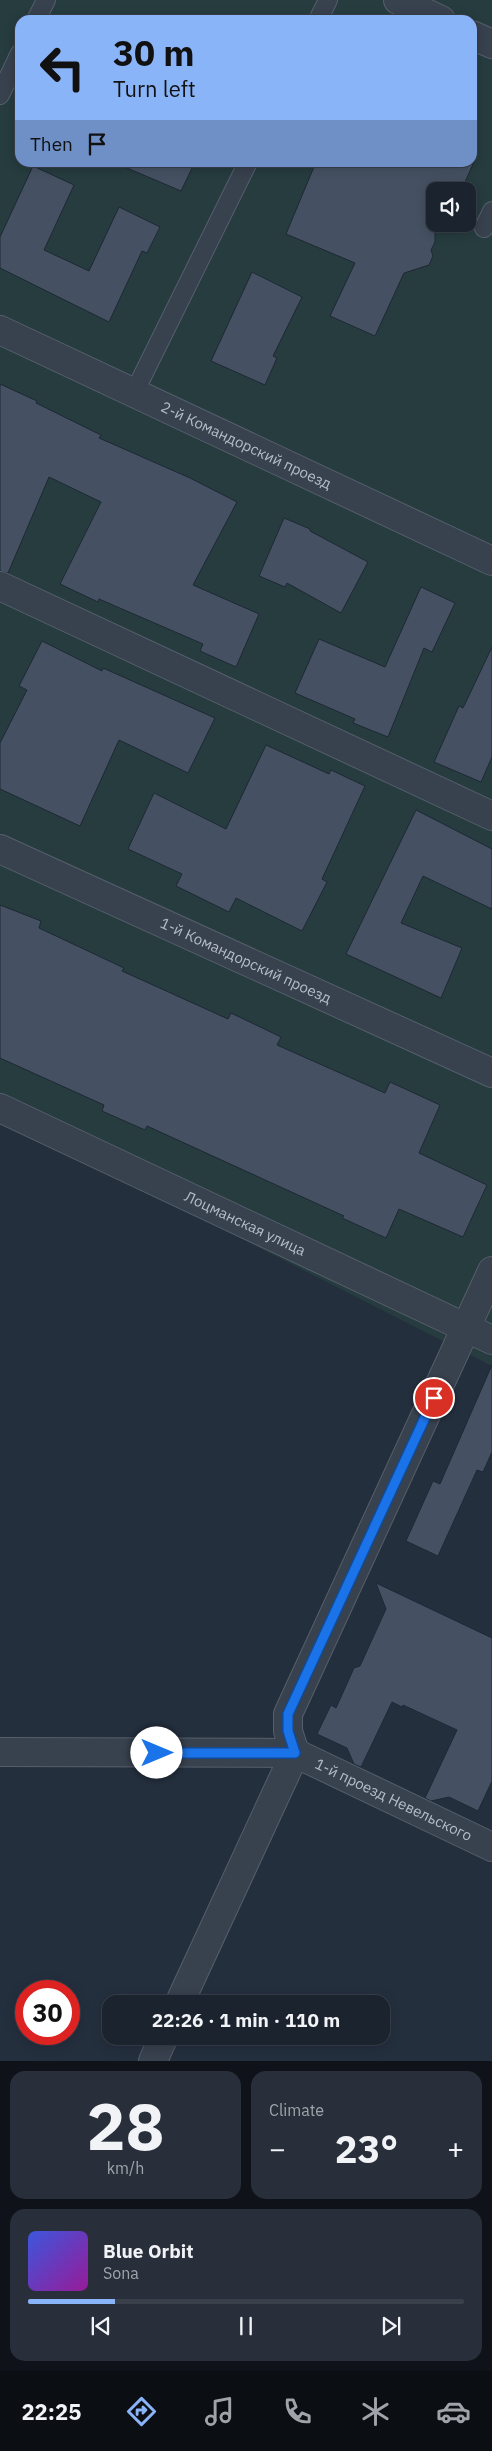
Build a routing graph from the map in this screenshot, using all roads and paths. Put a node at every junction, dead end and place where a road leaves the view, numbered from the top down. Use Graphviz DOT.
graph roads {
  1 [pos="46,0"];
  2 [pos="328,0"];
  3 [pos="398,0"];
  4 [pos="38,15"];
  5 [pos="320,15"];
  6 [pos="430,15"];
  7 [pos="477,37"];
  8 [pos="492,44"];
  9 [pos="15,64"];
  10 [pos="0,95"];
  11 [pos="246,167"];
  12 [pos="492,211"];
  13 [pos="484,228"];
  14 [pos="0,330"];
  15 [pos="134,393"];
  16 [pos="492,561"];
  17 [pos="0,586"];
  18 [pos="492,816"];
  19 [pos="0,849"];
  20 [pos="492,1073"];
  21 [pos="0,1108"];
  22 [pos="492,1271"];
  23 [pos="466,1328"];
  24 [pos="492,1340"];
  25 [pos="0,1752"];
  26 [pos="295,1753"];
  27 [pos="492,1847"];
  28 [pos="183,1995"];
  29 [pos="160,2045"];
  30 [pos="152,2061"];
  1 -- 4 [label="lane"];
  2 -- 5 [label="lane"];
  3 -- 6 [label="street"];
  7 -- 8 [label="street"];
  9 -- 10 [label="lane"];
  11 -- 15 [label="lane"];
  12 -- 13 [label="lane"];
  14 -- 15 [label="street, 2-й Командорский проезд"];
  15 -- 16 [label="street, 2-й Командорский проезд"];
  17 -- 18 [label="street"];
  19 -- 20 [label="street, 1-й Командорский проезд"];
  21 -- 23 [label="street, Лоцманская улица"];
  22 -- 23 [label="street"];
  23 -- 24 [label="street, Лоцманская улица"];
  23 -- 26 [label="street"];
  25 -- 26 [label="street"];
  26 -- 27 [label="street, 1-й проезд Невельского"];
  26 -- 28 [label="street"];
  29 -- 30 [label="street"];
}
